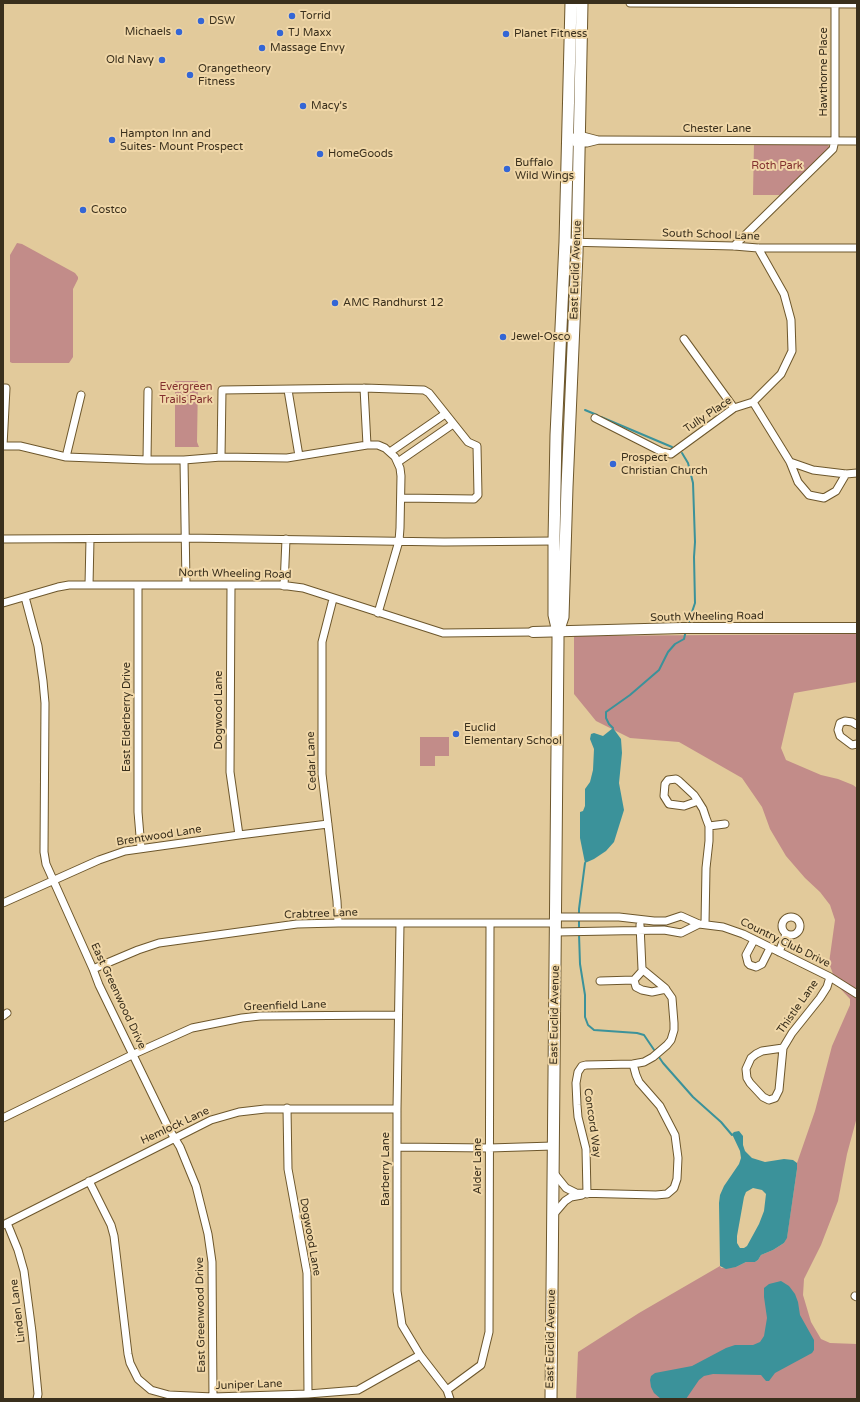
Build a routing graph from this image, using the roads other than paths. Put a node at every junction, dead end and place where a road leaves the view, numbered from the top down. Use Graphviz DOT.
graph roads {
  1 [pos="571,3"];
  2 [pos="582,3"];
  3 [pos="630,3"];
  4 [pos="835,3"];
  5 [pos="857,4"];
  6 [pos="579,139"];
  7 [pos="568,140"];
  8 [pos="835,140"];
  9 [pos="857,141"];
  10 [pos="565,242"];
  11 [pos="577,243"];
  12 [pos="734,246"];
  13 [pos="758,248"];
  14 [pos="857,248"];
  15 [pos="684,339"];
  16 [pos="3,388"];
  17 [pos="364,388"];
  18 [pos="288,390"];
  19 [pos="148,391"];
  20 [pos="81,395"];
  21 [pos="753,402"];
  22 [pos="734,408"];
  23 [pos="445,414"];
  24 [pos="595,418"];
  25 [pos="453,424"];
  26 [pos="367,445"];
  27 [pos="3,446"];
  28 [pos="390,452"];
  29 [pos="298,456"];
  30 [pos="66,457"];
  31 [pos="221,457"];
  32 [pos="147,460"];
  33 [pos="184,460"];
  34 [pos="398,462"];
  35 [pos="790,462"];
  36 [pos="857,473"];
  37 [pos="846,474"];
  38 [pos="401,498"];
  39 [pos="185,538"];
  40 [pos="3,539"];
  41 [pos="90,539"];
  42 [pos="286,539"];
  43 [pos="399,541"];
  44 [pos="554,541"];
  45 [pos="186,584"];
  46 [pos="89,585"];
  47 [pos="138,585"];
  48 [pos="231,586"];
  49 [pos="284,586"];
  50 [pos="25,597"];
  51 [pos="333,599"];
  52 [pos="3,603"];
  53 [pos="378,613"];
  54 [pos="857,628"];
  55 [pos="533,632"];
  56 [pos="558,632"];
  57 [pos="857,725"];
  58 [pos="857,744"];
  59 [pos="698,801"];
  60 [pos="328,824"];
  61 [pos="725,824"];
  62 [pos="709,826"];
  63 [pos="239,835"];
  64 [pos="141,848"];
  65 [pos="53,881"];
  66 [pos="3,903"];
  67 [pos="338,923"];
  68 [pos="400,924"];
  69 [pos="490,924"];
  70 [pos="556,924"];
  71 [pos="702,924"];
  72 [pos="640,928"];
  73 [pos="786,934"];
  74 [pos="754,940"];
  75 [pos="770,948"];
  76 [pos="779,952"];
  77 [pos="93,968"];
  78 [pos="643,970"];
  79 [pos="830,977"];
  80 [pos="634,980"];
  81 [pos="600,981"];
  82 [pos="666,989"];
  83 [pos="857,994"];
  84 [pos="398,1015"];
  85 [pos="782,1048"];
  86 [pos="134,1054"];
  87 [pos="633,1064"];
  88 [pos="287,1108"];
  89 [pos="397,1109"];
  90 [pos="3,1118"];
  91 [pos="174,1137"];
  92 [pos="553,1146"];
  93 [pos="398,1147"];
  94 [pos="489,1148"];
  95 [pos="553,1172"];
  96 [pos="89,1181"];
  97 [pos="586,1194"];
  98 [pos="552,1216"];
  99 [pos="5,1224"];
  100 [pos="420,1355"];
  101 [pos="447,1390"];
  102 [pos="308,1394"];
  103 [pos="213,1398"];
  104 [pos="37,1399"];
  105 [pos="450,1399"];
  106 [pos="551,1399"];
  1 -- 7 [label="main road, East Euclid Avenue"];
  2 -- 6 [label="main road, East Euclid Avenue"];
  3 -- 4 [label="street"];
  4 -- 5 [label="street"];
  4 -- 8 [label="street, Hawthorne Place"];
  6 -- 7 [label="street"];
  6 -- 8 [label="street, Chester Lane"];
  6 -- 11 [label="main road, East Euclid Avenue"];
  7 -- 10 [label="main road, East Euclid Avenue"];
  8 -- 9 [label="street, Chester Lane"];
  8 -- 12 [label="street"];
  10 -- 11 [label="street, South School Lane"];
  10 -- 44 [label="main road, East Euclid Avenue"];
  11 -- 12 [label="street, South School Lane"];
  11 -- 56 [label="main road, East Euclid Avenue"];
  12 -- 13 [label="street, South School Lane"];
  13 -- 14 [label="street, South School Lane"];
  13 -- 21 [label="street, Tully Place"];
  15 -- 22 [label="street"];
  16 -- 27 [label="street"];
  17 -- 18 [label="street"];
  17 -- 23 [label="street"];
  17 -- 26 [label="street"];
  18 -- 29 [label="street"];
  18 -- 31 [label="street"];
  19 -- 32 [label="street"];
  20 -- 30 [label="street"];
  21 -- 22 [label="street, Tully Place"];
  21 -- 35 [label="street"];
  22 -- 24 [label="street, Tully Place"];
  23 -- 25 [label="street"];
  23 -- 28 [label="street"];
  25 -- 34 [label="street"];
  25 -- 38 [label="street"];
  26 -- 28 [label="street"];
  26 -- 29 [label="street"];
  27 -- 30 [label="street"];
  28 -- 34 [label="street"];
  29 -- 31 [label="street"];
  30 -- 32 [label="street"];
  31 -- 33 [label="street"];
  32 -- 33 [label="street"];
  33 -- 39 [label="street"];
  34 -- 38 [label="street"];
  35 -- 37 [label="street"];
  35 -- 37 [label="street"];
  36 -- 37 [label="street"];
  38 -- 43 [label="street"];
  39 -- 41 [label="street"];
  39 -- 42 [label="street"];
  39 -- 45 [label="street"];
  40 -- 41 [label="street"];
  41 -- 46 [label="street"];
  42 -- 43 [label="street"];
  42 -- 49 [label="street"];
  43 -- 44 [label="street"];
  43 -- 53 [label="street"];
  44 -- 56 [label="main road, East Euclid Avenue"];
  45 -- 47 [label="street, North Wheeling Road"];
  45 -- 48 [label="street, North Wheeling Road"];
  46 -- 47 [label="street, North Wheeling Road"];
  46 -- 50 [label="street, North Wheeling Road"];
  47 -- 64 [label="street, East Elderberry Drive"];
  48 -- 49 [label="street, North Wheeling Road"];
  48 -- 63 [label="street, Dogwood Lane"];
  49 -- 51 [label="street, North Wheeling Road"];
  50 -- 52 [label="street, North Wheeling Road"];
  50 -- 65 [label="street, East Greenwood Drive"];
  51 -- 53 [label="street, North Wheeling Road"];
  51 -- 60 [label="street, Cedar Lane"];
  53 -- 55 [label="street, North Wheeling Road"];
  54 -- 56 [label="street, South Wheeling Road"];
  55 -- 56 [label="street, North Wheeling Road"];
  56 -- 70 [label="main road, East Euclid Avenue"];
  57 -- 58 [label="street"];
  59 -- 59 [label="street"];
  59 -- 62 [label="street"];
  60 -- 63 [label="street, Brentwood Lane"];
  60 -- 67 [label="street, Cedar Lane"];
  61 -- 62 [label="street"];
  62 -- 71 [label="street"];
  63 -- 64 [label="street, Brentwood Lane"];
  64 -- 65 [label="street, Brentwood Lane"];
  65 -- 66 [label="street, Brentwood Lane"];
  65 -- 77 [label="street, East Greenwood Drive"];
  67 -- 68 [label="street, Crabtree Lane"];
  67 -- 77 [label="street, Crabtree Lane"];
  68 -- 69 [label="street, Crabtree Lane"];
  68 -- 84 [label="street, Barberry Lane"];
  69 -- 70 [label="street, Crabtree Lane"];
  69 -- 94 [label="street, Alder Lane"];
  70 -- 71 [label="street, Country Club Drive"];
  70 -- 72 [label="street"];
  70 -- 92 [label="main road, East Euclid Avenue"];
  71 -- 72 [label="street"];
  71 -- 74 [label="street, Country Club Drive"];
  72 -- 78 [label="street"];
  73 -- 76 [label="street"];
  74 -- 75 [label="street, Country Club Drive"];
  74 -- 75 [label="street"];
  75 -- 76 [label="street, Country Club Drive"];
  76 -- 79 [label="street, Country Club Drive"];
  77 -- 86 [label="street, East Greenwood Drive"];
  78 -- 80 [label="street"];
  78 -- 82 [label="street"];
  79 -- 83 [label="street, Country Club Drive"];
  79 -- 85 [label="street, Thistle Lane"];
  80 -- 81 [label="street"];
  80 -- 82 [label="street"];
  82 -- 87 [label="street, Concord Way"];
  84 -- 86 [label="street, Greenfield Lane"];
  84 -- 89 [label="street, Barberry Lane"];
  85 -- 85 [label="street, Thistle Lane"];
  86 -- 90 [label="street, Greenfield Lane"];
  86 -- 91 [label="street, East Greenwood Drive"];
  87 -- 97 [label="street, Concord Way"];
  87 -- 97 [label="street"];
  88 -- 89 [label="street, Hemlock Lane"];
  88 -- 91 [label="street, Hemlock Lane"];
  88 -- 102 [label="street, Dogwood Lane"];
  89 -- 93 [label="street, Barberry Lane"];
  91 -- 96 [label="street, Hemlock Lane"];
  91 -- 103 [label="street, East Greenwood Drive"];
  92 -- 94 [label="street"];
  92 -- 95 [label="main road, East Euclid Avenue"];
  93 -- 94 [label="street"];
  93 -- 100 [label="street, Barberry Lane"];
  94 -- 101 [label="street, Alder Lane"];
  95 -- 97 [label="street"];
  95 -- 98 [label="main road, East Euclid Avenue"];
  96 -- 99 [label="street, Hemlock Lane"];
  96 -- 103 [label="street, Juniper Lane"];
  97 -- 98 [label="street"];
  98 -- 106 [label="main road, East Euclid Avenue"];
  99 -- 104 [label="street, Linden Lane"];
  100 -- 101 [label="street, Barberry Lane"];
  100 -- 102 [label="street, Juniper Lane"];
  101 -- 105 [label="street, Barberry Lane"];
  102 -- 103 [label="street, Juniper Lane"];
}
